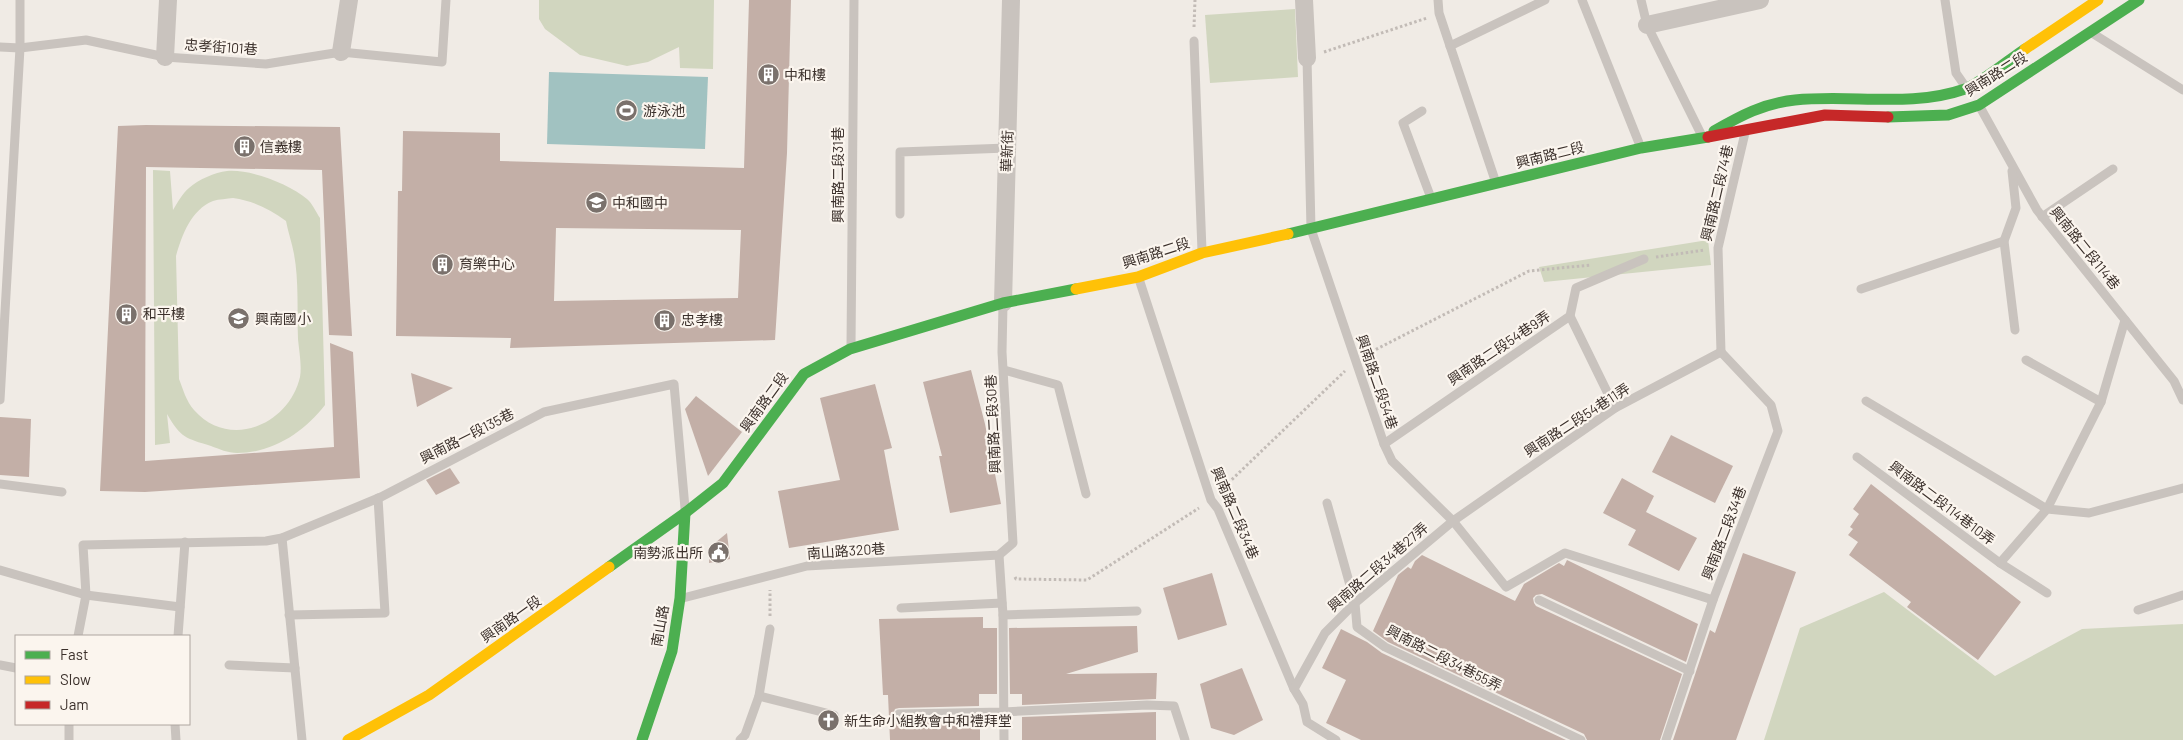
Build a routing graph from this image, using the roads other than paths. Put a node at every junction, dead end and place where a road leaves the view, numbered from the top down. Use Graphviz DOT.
graph roads {
  1 [pos="20,0"];
  2 [pos="168,0"];
  3 [pos="349,0"];
  4 [pos="446,0"];
  5 [pos="854,0"];
  6 [pos="1011,0"];
  7 [pos="1304,0"];
  8 [pos="1438,0"];
  9 [pos="1545,0"];
  10 [pos="1582,0"];
  11 [pos="1641,0"];
  12 [pos="1760,0"];
  13 [pos="1945,0"];
  14 [pos="2098,0"];
  15 [pos="2138,0"];
  16 [pos="1533,3"];
  17 [pos="2084,23"];
  18 [pos="1647,25"];
  19 [pos="1194,41"];
  20 [pos="1450,46"];
  21 [pos="0,47"];
  22 [pos="20,48"];
  23 [pos="341,52"];
  24 [pos="165,57"];
  25 [pos="1307,58"];
  26 [pos="1967,88"];
  27 [pos="2183,90"];
  28 [pos="1979,105"];
  29 [pos="1422,111"];
  30 [pos="1745,131"];
  31 [pos="1703,137"];
  32 [pos="1007,148"];
  33 [pos="1641,148"];
  34 [pos="2012,166"];
  35 [pos="2113,169"];
  36 [pos="1496,183"];
  37 [pos="1432,200"];
  38 [pos="900,214"];
  39 [pos="2042,217"];
  40 [pos="1310,229"];
  41 [pos="2004,241"];
  42 [pos="1202,253"];
  43 [pos="1644,259"];
  44 [pos="1138,277"];
  45 [pos="1861,289"];
  46 [pos="1003,303"];
  47 [pos="1570,316"];
  48 [pos="2125,320"];
  49 [pos="2015,330"];
  50 [pos="850,349"];
  51 [pos="1721,352"];
  52 [pos="2026,360"];
  53 [pos="1004,370"];
  54 [pos="2183,377"];
  55 [pos="2174,381"];
  56 [pos="0,400"];
  57 [pos="2183,400"];
  58 [pos="1866,401"];
  59 [pos="2102,402"];
  60 [pos="1615,408"];
  61 [pos="1384,444"];
  62 [pos="1858,457"];
  63 [pos="0,484"];
  64 [pos="2183,488"];
  65 [pos="62,492"];
  66 [pos="1086,494"];
  67 [pos="378,498"];
  68 [pos="1327,502"];
  69 [pos="2047,509"];
  70 [pos="685,513"];
  71 [pos="1453,520"];
  72 [pos="282,538"];
  73 [pos="185,542"];
  74 [pos="1000,555"];
  75 [pos="2000,563"];
  76 [pos="0,570"];
  77 [pos="2047,593"];
  78 [pos="86,595"];
  79 [pos="2183,595"];
  80 [pos="680,598"];
  81 [pos="1539,600"];
  82 [pos="1713,600"];
  83 [pos="1002,603"];
  84 [pos="1355,603"];
  85 [pos="180,606"];
  86 [pos="901,608"];
  87 [pos="2138,610"];
  88 [pos="1137,611"];
  89 [pos="1003,614"];
  90 [pos="289,615"];
  91 [pos="770,629"];
  92 [pos="78,635"];
  93 [pos="178,635"];
  94 [pos="0,665"];
  95 [pos="229,665"];
  96 [pos="15,668"];
  97 [pos="294,668"];
  98 [pos="1690,671"];
  99 [pos="1294,689"];
  100 [pos="760,696"];
  101 [pos="1003,712"];
  102 [pos="899,714"];
  103 [pos="834,715"];
  104 [pos="70,725"];
  105 [pos="176,725"];
  106 [pos="1322,736"];
  107 [pos="645,739"];
  108 [pos="69,740"];
  109 [pos="176,740"];
  110 [pos="302,740"];
  111 [pos="348,740"];
  112 [pos="740,740"];
  113 [pos="1004,740"];
  114 [pos="1185,740"];
  115 [pos="1336,740"];
  116 [pos="1581,740"];
  117 [pos="1666,740"];
  1 -- 22 [label="lane"];
  2 -- 24 [label="street"];
  3 -- 23 [label="street"];
  4 -- 23 [label="lane, 忠孝街101巷"];
  5 -- 50 [label="lane, 興南路二段31巷"];
  6 -- 32 [label="street, 華新街"];
  7 -- 25 [label="street"];
  8 -- 20 [label="lane"];
  9 -- 16 [label="lane"];
  10 -- 33 [label="lane"];
  11 -- 18 [label="lane"];
  12 -- 18 [label="street"];
  13 -- 26 [label="lane, 興南路二段114巷"];
  14 -- 17 [label="street, 興南路二段"];
  15 -- 17 [label="street, 興南路二段"];
  16 -- 20 [label="lane"];
  17 -- 26 [label="street, 興南路二段"];
  17 -- 27 [label="lane"];
  17 -- 28 [label="street, 興南路二段"];
  18 -- 31 [label="lane"];
  19 -- 42 [label="lane"];
  20 -- 36 [label="lane"];
  21 -- 22 [label="lane, 忠孝街101巷"];
  22 -- 24 [label="lane, 忠孝街101巷"];
  22 -- 56 [label="lane"];
  23 -- 24 [label="lane, 忠孝街101巷"];
  25 -- 40 [label="lane, 興南路二段54巷"];
  26 -- 28 [label="lane, 興南路二段114巷"];
  26 -- 31 [label="street, 興南路二段"];
  28 -- 30 [label="street, 興南路二段"];
  28 -- 34 [label="lane, 興南路二段114巷"];
  29 -- 37 [label="lane"];
  30 -- 31 [label="street, 興南路二段"];
  30 -- 51 [label="lane, 興南路二段74巷"];
  31 -- 33 [label="street, 興南路二段"];
  32 -- 38 [label="lane"];
  32 -- 46 [label="street, 華新街"];
  33 -- 36 [label="street, 興南路二段"];
  34 -- 39 [label="lane, 興南路二段114巷"];
  34 -- 41 [label="lane"];
  35 -- 39 [label="lane"];
  36 -- 37 [label="street, 興南路二段"];
  37 -- 40 [label="street, 興南路二段"];
  39 -- 48 [label="lane, 興南路二段114巷"];
  40 -- 42 [label="street, 興南路二段"];
  40 -- 61 [label="lane, 興南路二段54巷"];
  41 -- 45 [label="lane"];
  41 -- 49 [label="lane"];
  42 -- 44 [label="street, 興南路二段"];
  43 -- 47 [label="lane, 興南路二段54巷9弄"];
  44 -- 46 [label="street, 興南路二段"];
  44 -- 99 [label="lane, 興南路二段34巷"];
  46 -- 50 [label="street, 興南路二段"];
  46 -- 53 [label="lane, 興南路二段30巷"];
  47 -- 60 [label="lane"];
  47 -- 61 [label="lane, 興南路二段54巷9弄"];
  48 -- 55 [label="lane, 興南路二段114巷"];
  48 -- 59 [label="lane, 興南路二段114巷10弄"];
  50 -- 70 [label="street, 興南路二段"];
  51 -- 60 [label="lane, 興南路二段54巷11弄"];
  51 -- 82 [label="lane, 興南路二段34巷"];
  52 -- 59 [label="lane"];
  53 -- 66 [label="lane"];
  53 -- 74 [label="lane, 興南路二段30巷"];
  54 -- 55 [label="lane"];
  55 -- 57 [label="lane, 興南路二段114巷"];
  58 -- 69 [label="lane"];
  59 -- 69 [label="lane, 興南路二段114巷10弄"];
  60 -- 71 [label="lane, 興南路二段54巷11弄"];
  61 -- 71 [label="lane, 興南路二段54巷"];
  62 -- 75 [label="lane, 興南路二段114巷10弄"];
  63 -- 65 [label="lane"];
  64 -- 69 [label="lane"];
  67 -- 70 [label="lane, 興南路一段135巷"];
  67 -- 72 [label="lane, 興南路一段135巷"];
  67 -- 90 [label="lane"];
  68 -- 84 [label="lane, 興南路二段34巷55弄"];
  69 -- 75 [label="lane, 興南路二段114巷10弄"];
  70 -- 80 [label="street, 南山路"];
  70 -- 111 [label="street, 興南路一段"];
  71 -- 82 [label="lane, 興南路二段54巷"];
  71 -- 84 [label="lane, 興南路二段34巷27弄"];
  72 -- 73 [label="lane, 興南路一段135巷"];
  72 -- 90 [label="lane"];
  73 -- 78 [label="lane, 興南路一段135巷"];
  73 -- 85 [label="lane"];
  74 -- 80 [label="lane, 南山路320巷"];
  74 -- 83 [label="lane"];
  75 -- 77 [label="lane"];
  76 -- 78 [label="lane"];
  78 -- 85 [label="lane"];
  78 -- 92 [label="lane"];
  79 -- 87 [label="lane"];
  80 -- 107 [label="street, 南山路"];
  81 -- 98 [label="lane"];
  82 -- 98 [label="lane, 興南路二段34巷"];
  83 -- 86 [label="lane"];
  83 -- 89 [label="lane"];
  84 -- 99 [label="lane, 興南路二段34巷27弄"];
  84 -- 116 [label="lane, 興南路二段34巷55弄"];
  85 -- 93 [label="lane"];
  88 -- 89 [label="lane"];
  89 -- 101 [label="lane"];
  90 -- 97 [label="lane"];
  91 -- 100 [label="lane"];
  94 -- 96 [label="lane"];
  95 -- 97 [label="lane"];
  97 -- 110 [label="lane"];
  98 -- 117 [label="lane, 興南路二段34巷"];
  99 -- 106 [label="lane, 興南路二段34巷"];
  100 -- 103 [label="lane"];
  100 -- 112 [label="lane"];
  101 -- 102 [label="lane"];
  101 -- 113 [label="lane"];
  101 -- 114 [label="lane"];
  104 -- 108 [label="lane"];
  105 -- 109 [label="lane"];
  106 -- 115 [label="lane, 興南路二段34巷"];
}
